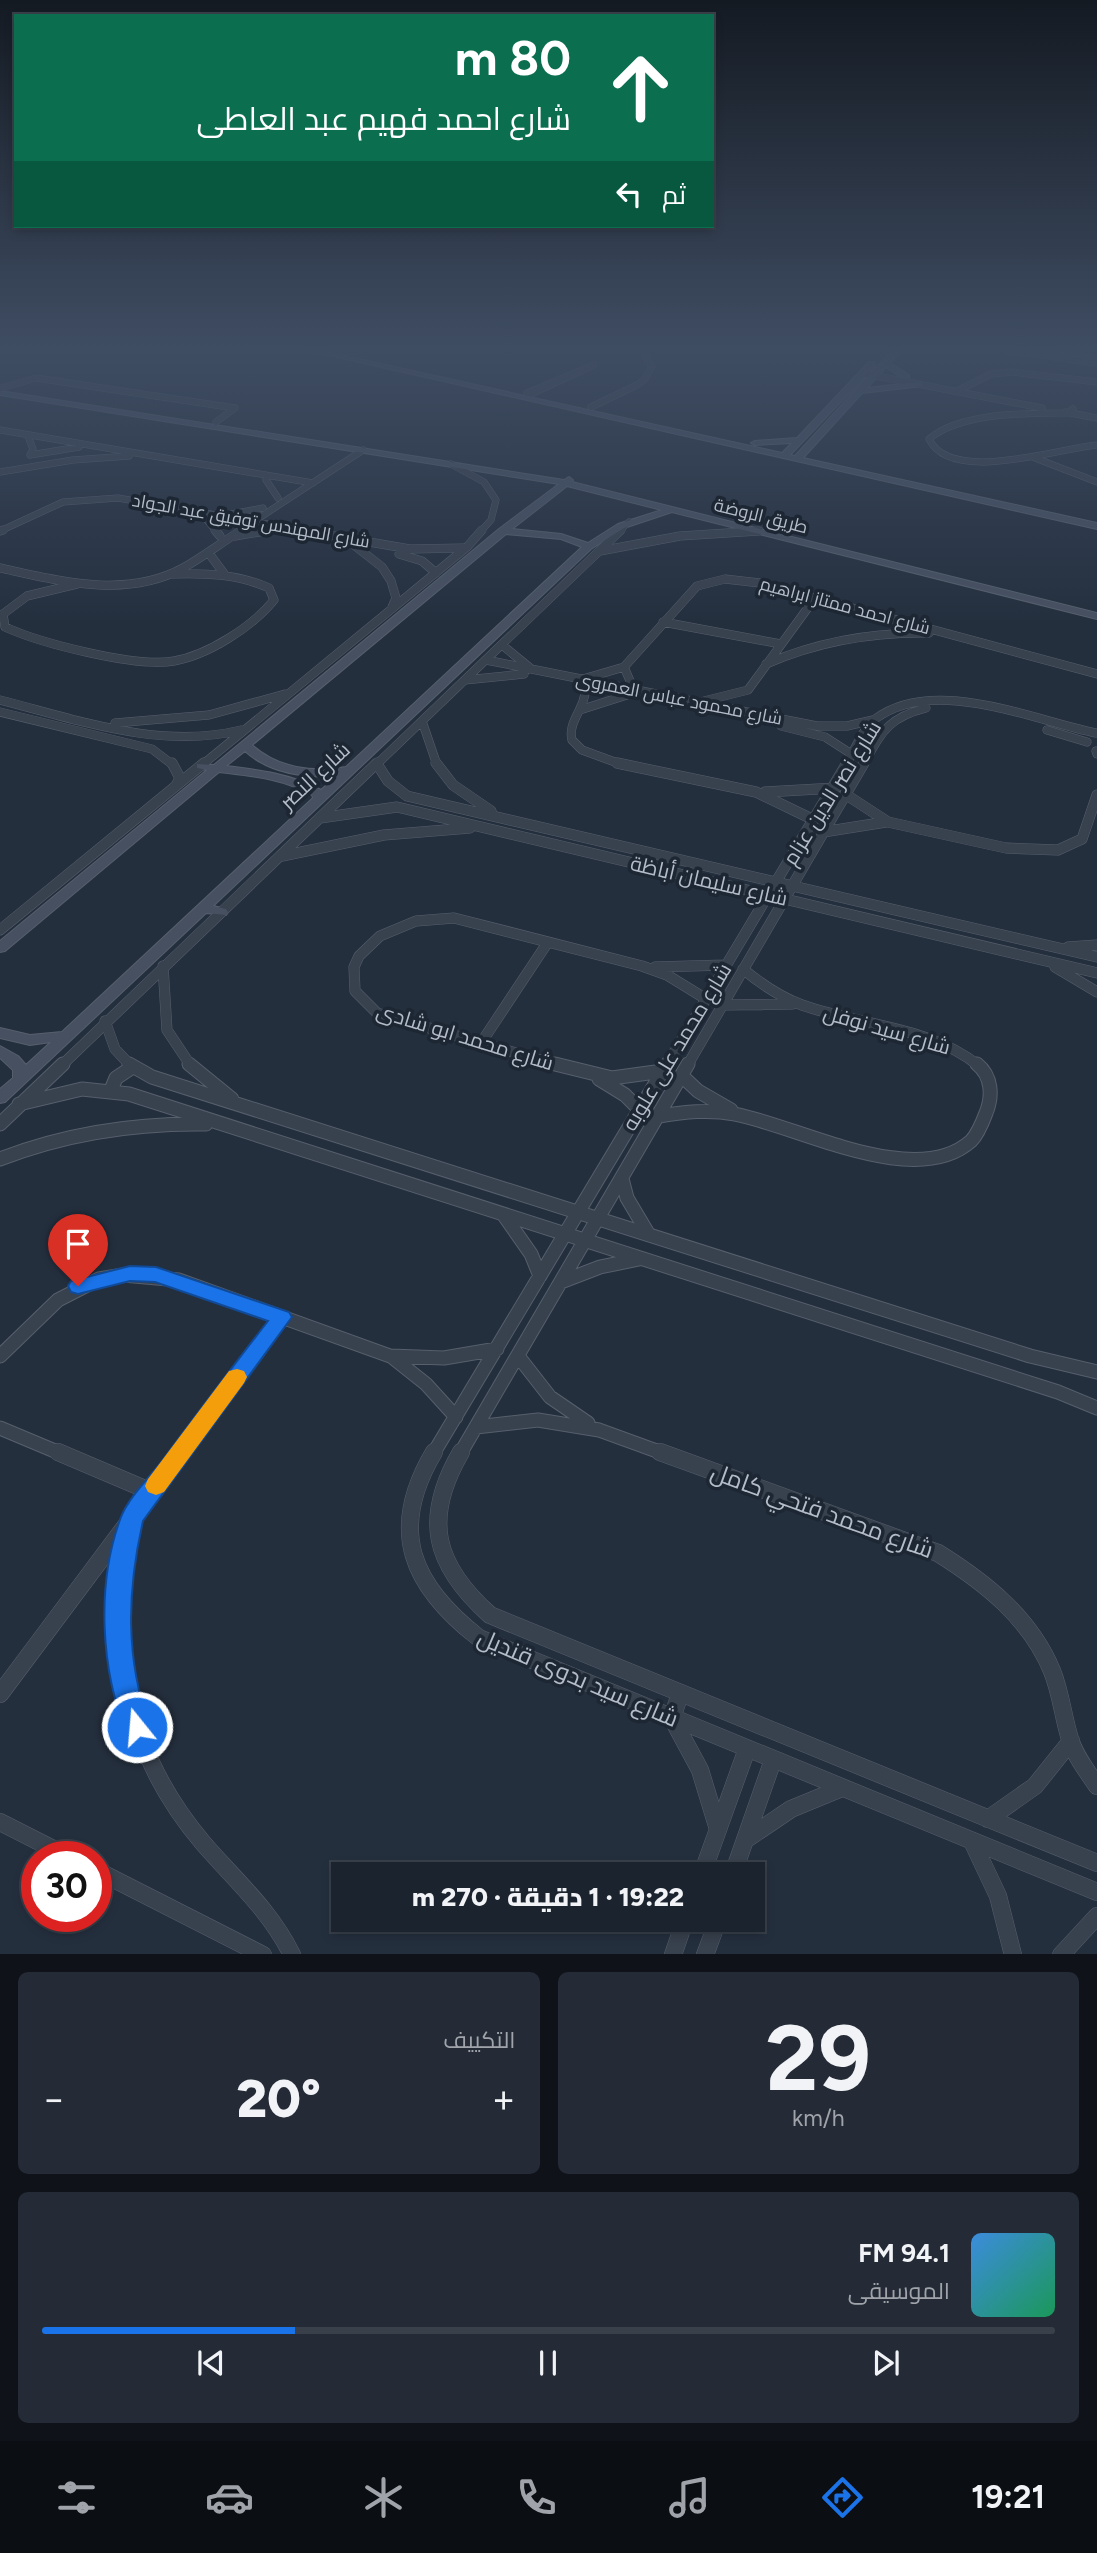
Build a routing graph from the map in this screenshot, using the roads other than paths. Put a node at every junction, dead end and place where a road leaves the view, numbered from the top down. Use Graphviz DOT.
graph roads {
  1 [pos="30,441"];
  2 [pos="49,441"];
  3 [pos="52,441"];
  4 [pos="314,441"];
  5 [pos="321,441"];
  6 [pos="733,441"];
  7 [pos="741,441"];
  8 [pos="780,441"];
  9 [pos="798,441"];
  10 [pos="823,441"];
  11 [pos="930,441"];
  12 [pos="57,442"];
  13 [pos="750,443"];
  14 [pos="1097,445"];
  15 [pos="79,447"];
  16 [pos="358,449"];
  17 [pos="817,449"];
  18 [pos="786,453"];
  19 [pos="1047,454"];
  20 [pos="30,455"];
  21 [pos="130,456"];
  22 [pos="799,456"];
  23 [pos="1035,458"];
  24 [pos="835,461"];
  25 [pos="451,464"];
  26 [pos="0,471"];
  27 [pos="317,473"];
  28 [pos="527,476"];
  29 [pos="269,478"];
  30 [pos="568,480"];
  31 [pos="1096,480"];
  32 [pos="306,484"];
  33 [pos="637,497"];
  34 [pos="278,498"];
  35 [pos="538,503"];
  36 [pos="674,510"];
  37 [pos="264,511"];
  38 [pos="1051,513"];
  39 [pos="218,515"];
  40 [pos="206,519"];
  41 [pos="1097,520"];
  42 [pos="246,523"];
  43 [pos="1097,526"];
  44 [pos="273,528"];
  45 [pos="0,531"];
  46 [pos="502,531"];
  47 [pos="759,531"];
  48 [pos="220,536"];
  49 [pos="229,538"];
  50 [pos="0,539"];
  51 [pos="354,545"];
  52 [pos="468,546"];
  53 [pos="483,547"];
  54 [pos="594,549"];
  55 [pos="208,552"];
  56 [pos="0,563"];
  57 [pos="0,568"];
  58 [pos="21,572"];
  59 [pos="436,573"];
  60 [pos="173,574"];
  61 [pos="225,575"];
  62 [pos="961,578"];
  63 [pos="77,584"];
  64 [pos="995,587"];
  65 [pos="27,596"];
  66 [pos="814,598"];
  67 [pos="533,599"];
  68 [pos="546,602"];
  69 [pos="1097,608"];
  70 [pos="391,610"];
  71 [pos="1097,616"];
  72 [pos="663,622"];
  73 [pos="950,634"];
  74 [pos="782,643"];
  75 [pos="502,645"];
  76 [pos="335,656"];
  77 [pos="349,659"];
  78 [pos="483,663"];
  79 [pos="766,664"];
  80 [pos="624,667"];
  81 [pos="528,672"];
  82 [pos="1097,674"];
  83 [pos="465,680"];
  84 [pos="584,683"];
  85 [pos="299,686"];
  86 [pos="748,690"];
  87 [pos="631,692"];
  88 [pos="0,700"];
  89 [pos="698,702"];
  90 [pos="583,709"];
  91 [pos="0,712"];
  92 [pos="760,715"];
  93 [pos="873,720"];
  94 [pos="101,724"];
  95 [pos="252,724"];
  96 [pos="417,725"];
  97 [pos="397,726"];
  98 [pos="814,729"];
  99 [pos="1097,733"];
  100 [pos="1087,742"];
  101 [pos="245,746"];
  102 [pos="170,748"];
  103 [pos="1097,752"];
  104 [pos="853,755"];
  105 [pos="377,764"];
  106 [pos="201,766"];
  107 [pos="217,769"];
  108 [pos="350,770"];
  109 [pos="176,787"];
  110 [pos="833,788"];
  111 [pos="755,792"];
  112 [pos="846,792"];
  113 [pos="1097,795"];
  114 [pos="407,796"];
  115 [pos="319,799"];
  116 [pos="397,807"];
  117 [pos="320,818"];
  118 [pos="506,818"];
  119 [pos="814,820"];
  120 [pos="888,822"];
  121 [pos="487,828"];
  122 [pos="823,832"];
  123 [pos="279,856"];
  124 [pos="59,882"];
  125 [pos="776,882"];
  126 [pos="792,886"];
  127 [pos="75,887"];
  128 [pos="768,895"];
  129 [pos="784,899"];
  130 [pos="202,908"];
  131 [pos="220,912"];
  132 [pos="0,930"];
  133 [pos="548,942"];
  134 [pos="1097,944"];
  135 [pos="0,948"];
  136 [pos="1057,948"];
  137 [pos="1097,957"];
  138 [pos="1043,960"];
  139 [pos="726,965"];
  140 [pos="642,966"];
  141 [pos="163,967"];
  142 [pos="743,969"];
  143 [pos="1097,973"];
  144 [pos="1097,992"];
  145 [pos="706,999"];
  146 [pos="723,1005"];
  147 [pos="802,1005"];
  148 [pos="105,1021"];
  149 [pos="0,1034"];
  150 [pos="65,1036"];
  151 [pos="481,1043"];
  152 [pos="0,1051"];
  153 [pos="131,1068"];
  154 [pos="663,1071"];
  155 [pos="587,1073"];
  156 [pos="682,1076"];
  157 [pos="20,1079"];
  158 [pos="111,1090"];
  159 [pos="0,1098"];
  160 [pos="19,1104"];
  161 [pos="243,1106"];
  162 [pos="640,1110"];
  163 [pos="659,1116"];
  164 [pos="743,1116"];
  165 [pos="0,1124"];
  166 [pos="221,1124"];
  167 [pos="0,1159"];
  168 [pos="622,1179"];
  169 [pos="578,1212"];
  170 [pos="502,1214"];
  171 [pos="598,1219"];
  172 [pos="565,1234"];
  173 [pos="649,1235"];
  174 [pos="586,1241"];
  175 [pos="641,1259"];
  176 [pos="540,1276"];
  177 [pos="561,1282"];
  178 [pos="282,1317"];
  179 [pos="497,1349"];
  180 [pos="0,1356"];
  181 [pos="390,1356"];
  182 [pos="518,1356"];
  183 [pos="1097,1372"];
  184 [pos="1097,1408"];
  185 [pos="456,1418"];
  186 [pos="476,1427"];
  187 [pos="0,1428"];
  188 [pos="600,1430"];
  189 [pos="152,1492"];
  190 [pos="132,1518"];
  191 [pos="0,1694"];
  192 [pos="680,1694"];
  193 [pos="672,1718"];
  194 [pos="1071,1741"];
  195 [pos="747,1749"];
  196 [pos="773,1760"];
  197 [pos="1097,1786"];
  198 [pos="842,1788"];
  199 [pos="988,1819"];
  200 [pos="0,1822"];
  201 [pos="718,1829"];
  202 [pos="745,1840"];
  203 [pos="37,1841"];
  204 [pos="972,1841"];
  205 [pos="706,1862"];
  206 [pos="737,1862"];
  207 [pos="1097,1863"];
  208 [pos="112,1878"];
  209 [pos="1097,1892"];
  210 [pos="1097,1916"];
  211 [pos="681,1932"];
  212 [pos="714,1932"];
  213 [pos="261,1954"];
  214 [pos="291,1954"];
  215 [pos="673,1954"];
  216 [pos="705,1954"];
  217 [pos="1013,1954"];
  218 [pos="1062,1954"];
  1 -- 20 [label="street"];
  2 -- 12 [label="street"];
  3 -- 12 [label="street"];
  4 -- 16 [label="street, طريق الروضة"];
  5 -- 30 [label="street, طريق الروضة"];
  6 -- 18 [label="street"];
  7 -- 13 [label="street"];
  8 -- 13 [label="street"];
  9 -- 18 [label="street"];
  10 -- 17 [label="street"];
  11 -- 23 [label="street"];
  12 -- 15 [label="street"];
  12 -- 20 [label="street"];
  12 -- 29 [label="street"];
  13 -- 18 [label="street"];
  14 -- 19 [label="street"];
  15 -- 20 [label="street"];
  15 -- 21 [label="street"];
  16 -- 25 [label="street, طريق الروضة"];
  16 -- 27 [label="street"];
  16 -- 32 [label="street"];
  17 -- 22 [label="street"];
  17 -- 24 [label="street"];
  18 -- 22 [label="street"];
  19 -- 23 [label="street"];
  19 -- 31 [label="street"];
  20 -- 26 [label="street"];
  21 -- 26 [label="street"];
  21 -- 29 [label="street"];
  22 -- 24 [label="street"];
  22 -- 38 [label="street"];
  23 -- 31 [label="street"];
  24 -- 38 [label="street"];
  25 -- 28 [label="street, طريق الروضة"];
  25 -- 52 [label="street"];
  27 -- 29 [label="street"];
  27 -- 32 [label="street"];
  28 -- 30 [label="street, طريق الروضة"];
  28 -- 35 [label="street"];
  29 -- 32 [label="street"];
  29 -- 34 [label="street"];
  30 -- 33 [label="street, طريق الروضة"];
  30 -- 35 [label="street"];
  32 -- 34 [label="street"];
  32 -- 37 [label="street"];
  33 -- 36 [label="street, طريق الروضة"];
  33 -- 62 [label="street, طريق الروضة"];
  34 -- 37 [label="street"];
  35 -- 46 [label="street"];
  36 -- 47 [label="street, طريق الروضة"];
  36 -- 54 [label="street, شارع النصر"];
  37 -- 39 [label="street"];
  37 -- 42 [label="street"];
  37 -- 44 [label="street"];
  38 -- 41 [label="street"];
  38 -- 43 [label="street"];
  39 -- 42 [label="street, شارع المهندس توفيق عبد الجواد"];
  39 -- 45 [label="street, شارع المهندس توفيق عبد الجواد"];
  40 -- 42 [label="street, شارع المهندس توفيق عبد الجواد"];
  40 -- 48 [label="street"];
  40 -- 50 [label="street, شارع المهندس توفيق عبد الجواد"];
  42 -- 44 [label="street, شارع المهندس توفيق عبد الجواد"];
  42 -- 48 [label="street"];
  42 -- 49 [label="street"];
  44 -- 49 [label="street"];
  44 -- 51 [label="street, شارع المهندس توفيق عبد الجواد"];
  44 -- 52 [label="street, شارع المهندس توفيق عبد الجواد"];
  46 -- 53 [label="street"];
  46 -- 54 [label="street"];
  47 -- 54 [label="street"];
  47 -- 62 [label="street, طريق الروضة"];
  48 -- 56 [label="street"];
  49 -- 55 [label="street"];
  51 -- 59 [label="street, شارع المهندس توفيق عبد الجواد"];
  51 -- 70 [label="street"];
  52 -- 53 [label="street"];
  52 -- 59 [label="street"];
  53 -- 77 [label="street"];
  54 -- 67 [label="street, شارع النصر"];
  54 -- 68 [label="street"];
  55 -- 60 [label="street"];
  55 -- 61 [label="street"];
  57 -- 58 [label="street"];
  58 -- 63 [label="street"];
  58 -- 65 [label="street"];
  59 -- 70 [label="street"];
  60 -- 61 [label="street"];
  60 -- 63 [label="street"];
  61 -- 65 [label="street"];
  62 -- 64 [label="street, طريق الروضة"];
  63 -- 65 [label="street"];
  64 -- 69 [label="street, طريق الروضة"];
  64 -- 71 [label="street, طريق الروضة"];
  66 -- 72 [label="street, شارع احمد ممتاز ابراهيم"];
  66 -- 73 [label="street, شارع احمد ممتاز ابراهيم"];
  66 -- 74 [label="street"];
  67 -- 68 [label="street"];
  67 -- 97 [label="street, شارع النصر"];
  68 -- 75 [label="street"];
  70 -- 76 [label="street"];
  72 -- 74 [label="street"];
  72 -- 80 [label="street, شارع احمد ممتاز ابراهيم"];
  73 -- 79 [label="street"];
  73 -- 82 [label="street, شارع احمد ممتاز ابراهيم"];
  74 -- 79 [label="street"];
  75 -- 78 [label="street"];
  75 -- 81 [label="street"];
  76 -- 77 [label="street"];
  76 -- 85 [label="street"];
  77 -- 101 [label="street"];
  78 -- 81 [label="street, شارع محمود عباس العمروى"];
  78 -- 83 [label="street"];
  79 -- 86 [label="street"];
  80 -- 84 [label="street"];
  80 -- 87 [label="street"];
  81 -- 83 [label="street"];
  81 -- 84 [label="street, شارع محمود عباس العمروى"];
  83 -- 96 [label="street"];
  84 -- 87 [label="street, شارع محمود عباس العمروى"];
  84 -- 90 [label="street"];
  85 -- 94 [label="street"];
  85 -- 95 [label="street"];
  86 -- 89 [label="street"];
  86 -- 92 [label="street"];
  87 -- 89 [label="street, شارع محمود عباس العمروى"];
  87 -- 90 [label="street"];
  87 -- 98 [label="street, شارع محمود عباس العمروى"];
  88 -- 94 [label="street"];
  89 -- 92 [label="street, شارع محمود عباس العمروى"];
  90 -- 111 [label="street"];
  91 -- 102 [label="street"];
  92 -- 98 [label="street, شارع محمود عباس العمروى"];
  93 -- 98 [label="street, شارع محمود عباس العمروى"];
  93 -- 99 [label="street, شارع نصر الدين عزام"];
  93 -- 104 [label="street, شارع نصر الدين عزام"];
  94 -- 102 [label="street"];
  95 -- 102 [label="street"];
  95 -- 106 [label="street"];
  96 -- 97 [label="street"];
  96 -- 105 [label="street"];
  96 -- 118 [label="street"];
  97 -- 108 [label="street, شارع النصر"];
  98 -- 104 [label="street, شارع محمود عباس العمروى"];
  99 -- 100 [label="street"];
  100 -- 103 [label="street"];
  100 -- 112 [label="street, شارع نصر الدين عزام"];
  101 -- 107 [label="street"];
  101 -- 108 [label="street"];
  102 -- 109 [label="street"];
  104 -- 110 [label="street, شارع نصر الدين عزام"];
  105 -- 114 [label="street"];
  105 -- 117 [label="street"];
  106 -- 107 [label="street"];
  106 -- 109 [label="street"];
  107 -- 115 [label="street"];
  107 -- 127 [label="street"];
  108 -- 115 [label="street, شارع النصر"];
  109 -- 124 [label="street"];
  110 -- 111 [label="street"];
  110 -- 112 [label="street"];
  110 -- 119 [label="street, شارع نصر الدين عزام"];
  111 -- 119 [label="street"];
  112 -- 120 [label="street"];
  112 -- 122 [label="street, شارع نصر الدين عزام"];
  113 -- 120 [label="street"];
  114 -- 116 [label="street"];
  114 -- 118 [label="street, شارع سليمان أباظة"];
  115 -- 130 [label="street, شارع النصر"];
  116 -- 117 [label="street, شارع سليمان أباظة"];
  116 -- 121 [label="street, شارع سليمان أباظة"];
  117 -- 123 [label="street"];
  118 -- 125 [label="street, شارع سليمان أباظة"];
  119 -- 125 [label="street, شارع نصر الدين عزام"];
  120 -- 122 [label="street"];
  121 -- 123 [label="street"];
  121 -- 128 [label="street, شارع سليمان أباظة"];
  122 -- 126 [label="street, شارع نصر الدين عزام"];
  123 -- 131 [label="street"];
  124 -- 127 [label="street"];
  124 -- 132 [label="street"];
  125 -- 126 [label="street, شارع سليمان أباظة"];
  125 -- 128 [label="street, شارع محمد على علوبه"];
  126 -- 129 [label="street, شارع محمد على علوبه"];
  126 -- 136 [label="street, شارع سليمان أباظة"];
  127 -- 135 [label="street"];
  128 -- 129 [label="street, شارع سليمان أباظة"];
  128 -- 139 [label="street, شارع محمد على علوبه"];
  129 -- 138 [label="street, شارع سليمان أباظة"];
  129 -- 142 [label="street, شارع محمد على علوبه"];
  130 -- 131 [label="street"];
  130 -- 150 [label="street, شارع النصر"];
  131 -- 141 [label="street"];
  133 -- 140 [label="street, شارع محمد ابو شادى"];
  133 -- 151 [label="street"];
  133 -- 151 [label="street, شارع محمد ابو شادى"];
  134 -- 136 [label="street"];
  136 -- 137 [label="street, شارع سليمان أباظة"];
  138 -- 143 [label="street, شارع سليمان أباظة"];
  138 -- 144 [label="street"];
  139 -- 140 [label="street, شارع محمد ابو شادى"];
  139 -- 145 [label="street, شارع محمد على علوبه"];
  140 -- 145 [label="street, شارع محمد ابو شادى"];
  141 -- 148 [label="street"];
  141 -- 161 [label="street"];
  142 -- 146 [label="street, شارع محمد على علوبه"];
  142 -- 147 [label="street, شارع سيد نوفل"];
  145 -- 154 [label="street, شارع محمد على علوبه"];
  146 -- 147 [label="street, شارع سيد نوفل"];
  146 -- 156 [label="street, شارع محمد على علوبه"];
  147 -- 164 [label="street, شارع سيد نوفل"];
  148 -- 153 [label="street"];
  148 -- 160 [label="street"];
  149 -- 150 [label="street"];
  150 -- 157 [label="street, شارع النصر"];
  151 -- 155 [label="street, شارع محمد ابو شادى"];
  152 -- 157 [label="street"];
  153 -- 158 [label="street"];
  153 -- 161 [label="street"];
  154 -- 155 [label="street, شارع محمد ابو شادى"];
  154 -- 162 [label="street, شارع محمد على علوبه"];
  155 -- 162 [label="street, شارع محمد ابو شادى"];
  156 -- 163 [label="street, شارع محمد على علوبه"];
  156 -- 164 [label="street, شارع سيد نوفل"];
  157 -- 159 [label="street, شارع النصر"];
  158 -- 160 [label="street"];
  158 -- 166 [label="street"];
  160 -- 165 [label="street"];
  161 -- 169 [label="street"];
  162 -- 169 [label="street, شارع محمد على علوبه"];
  163 -- 164 [label="street, شارع سيد نوفل"];
  163 -- 168 [label="street, شارع محمد على علوبه"];
  166 -- 167 [label="street"];
  166 -- 170 [label="street"];
  168 -- 171 [label="street, شارع محمد على علوبه"];
  168 -- 173 [label="street"];
  169 -- 171 [label="street"];
  169 -- 172 [label="street, شارع سيد بدوى قنديل"];
  170 -- 172 [label="street"];
  170 -- 176 [label="street"];
  171 -- 173 [label="street"];
  171 -- 174 [label="street, شارع سيد بدوى قنديل"];
  172 -- 174 [label="street"];
  172 -- 176 [label="street, شارع سيد بدوى قنديل"];
  173 -- 183 [label="street"];
  174 -- 175 [label="street"];
  174 -- 177 [label="street, شارع سيد بدوى قنديل"];
  175 -- 177 [label="street"];
  175 -- 184 [label="street"];
  176 -- 179 [label="street, شارع سيد بدوى قنديل"];
  177 -- 182 [label="street, شارع سيد بدوى قنديل"];
  178 -- 180 [label="street"];
  178 -- 181 [label="street"];
  178 -- 189 [label="street"];
  179 -- 181 [label="street"];
  179 -- 185 [label="street, شارع سيد بدوى قنديل"];
  181 -- 185 [label="street"];
  182 -- 186 [label="street, شارع سيد بدوى قنديل"];
  182 -- 188 [label="street, شارع محمد فتحي كامل"];
  185 -- 193 [label="street, شارع سيد بدوى قنديل"];
  186 -- 188 [label="street, شارع محمد فتحي كامل"];
  186 -- 192 [label="street, شارع سيد بدوى قنديل"];
  187 -- 189 [label="street"];
  188 -- 194 [label="street, شارع محمد فتحي كامل"];
  189 -- 190 [label="street"];
  190 -- 191 [label="street"];
  190 -- 214 [label="street"];
  192 -- 193 [label="street"];
  192 -- 199 [label="street, شارع سيد بدوى قنديل"];
  193 -- 195 [label="street, شارع سيد بدوى قنديل"];
  193 -- 201 [label="street"];
  194 -- 197 [label="street, شارع محمد فتحي كامل"];
  194 -- 199 [label="street"];
  195 -- 196 [label="street, شارع سيد بدوى قنديل"];
  195 -- 201 [label="street"];
  196 -- 198 [label="street, شارع سيد بدوى قنديل"];
  196 -- 202 [label="street"];
  198 -- 202 [label="street"];
  198 -- 204 [label="street, شارع سيد بدوى قنديل"];
  199 -- 207 [label="street, شارع سيد بدوى قنديل"];
  200 -- 203 [label="street"];
  201 -- 205 [label="street"];
  202 -- 206 [label="street"];
  204 -- 209 [label="street, شارع سيد بدوى قنديل"];
  204 -- 217 [label="street"];
  208 -- 213 [label="street"];
  210 -- 218 [label="street"];
  211 -- 215 [label="street"];
  212 -- 216 [label="street"];
}
